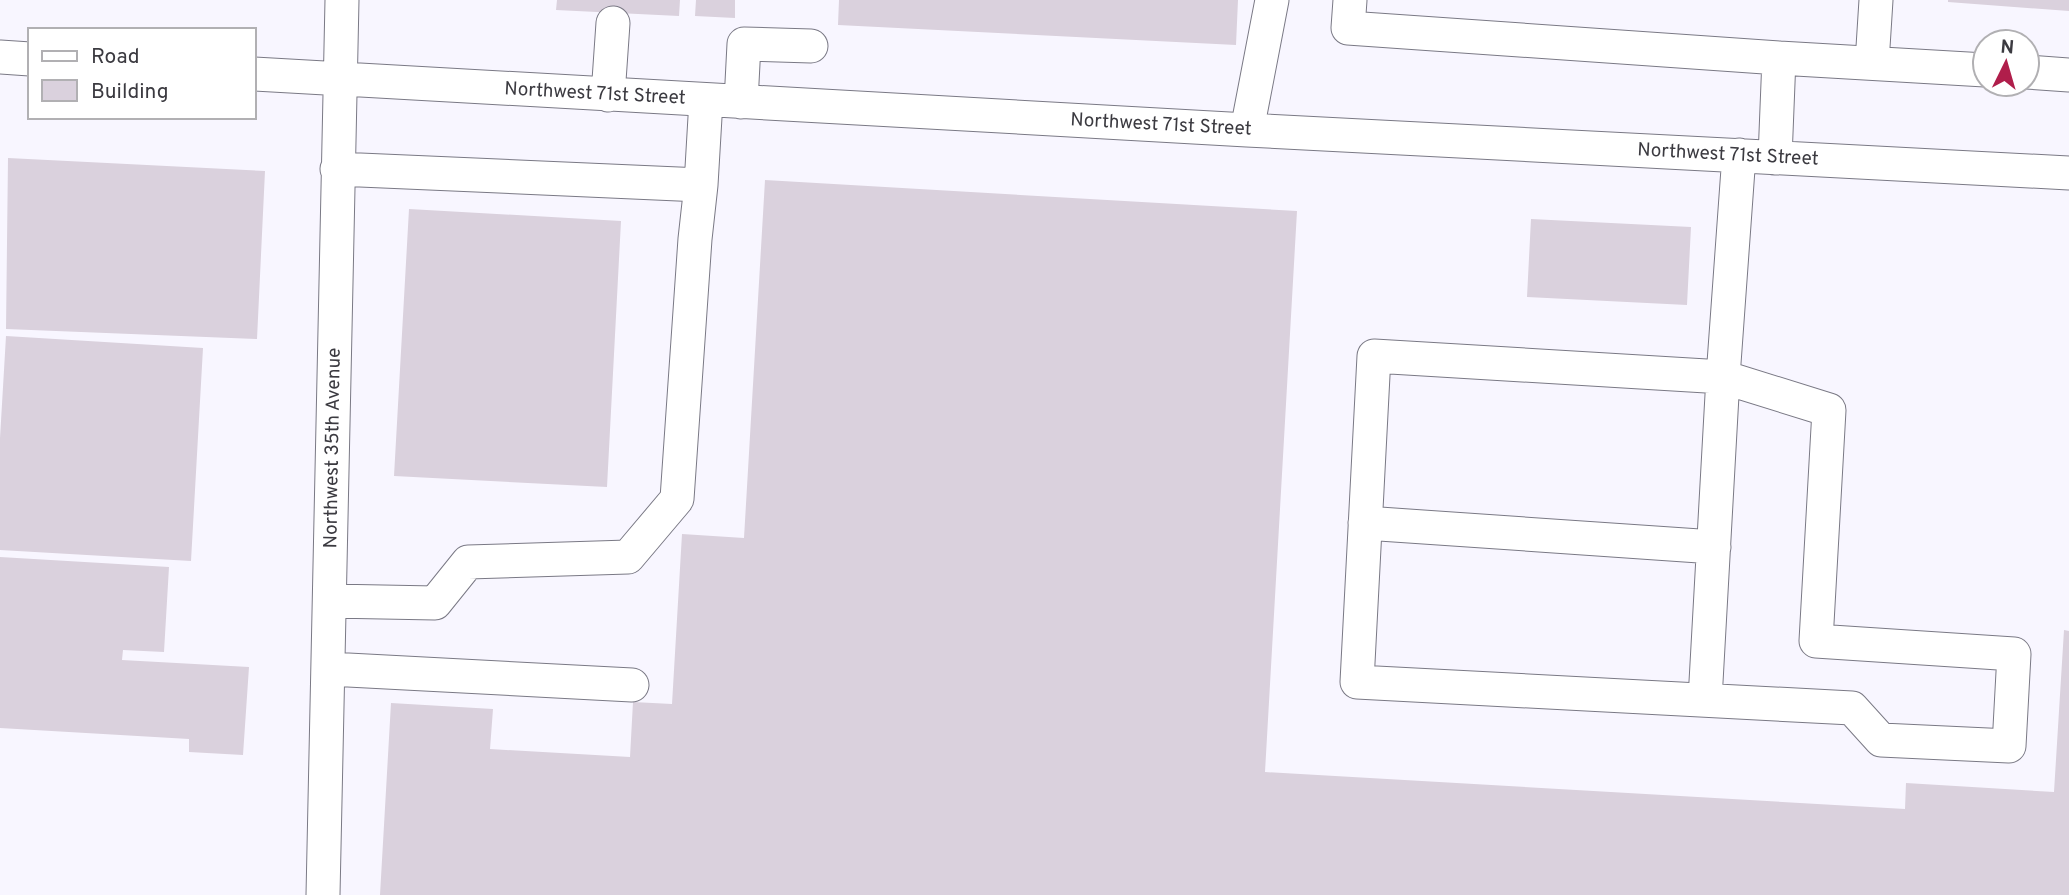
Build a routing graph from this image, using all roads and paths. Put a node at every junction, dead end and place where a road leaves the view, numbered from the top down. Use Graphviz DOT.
graph roads {
  1 [pos="342,0"];
  2 [pos="1272,0"];
  3 [pos="1350,0"];
  4 [pos="1876,0"];
  5 [pos="613,23"];
  6 [pos="811,46"];
  7 [pos="0,57"];
  8 [pos="1779,58"];
  9 [pos="28,59"];
  10 [pos="1872,63"];
  11 [pos="1971,69"];
  12 [pos="2041,73"];
  13 [pos="256,74"];
  14 [pos="2069,75"];
  15 [pos="339,80"];
  16 [pos="608,95"];
  17 [pos="706,100"];
  18 [pos="741,102"];
  19 [pos="1247,130"];
  20 [pos="1739,155"];
  21 [pos="1775,158"];
  22 [pos="337,169"];
  23 [pos="2069,173"];
  24 [pos="701,185"];
  25 [pos="1724,377"];
  26 [pos="1365,523"];
  27 [pos="1714,547"];
  28 [pos="330,601"];
  29 [pos="329,669"];
  30 [pos="632,685"];
  31 [pos="1705,700"];
  32 [pos="323,895"];
  1 -- 15 [label="street, Northwest 35th Avenue"];
  2 -- 19 [label="street"];
  3 -- 8 [label="street"];
  4 -- 10 [label="street"];
  5 -- 16 [label="street"];
  6 -- 18 [label="street"];
  7 -- 9 [label="street"];
  8 -- 10 [label="street"];
  8 -- 21 [label="street"];
  10 -- 11 [label="street"];
  12 -- 14 [label="street"];
  13 -- 15 [label="street, Northwest 71st Street"];
  15 -- 16 [label="street, Northwest 71st Street"];
  15 -- 22 [label="street, Northwest 35th Avenue"];
  16 -- 17 [label="street, Northwest 71st Street"];
  17 -- 18 [label="street, Northwest 71st Street"];
  17 -- 24 [label="street"];
  18 -- 19 [label="street, Northwest 71st Street"];
  19 -- 20 [label="street, Northwest 71st Street"];
  20 -- 21 [label="street, Northwest 71st Street"];
  20 -- 25 [label="street"];
  21 -- 23 [label="street, Northwest 71st Street"];
  22 -- 24 [label="street"];
  22 -- 28 [label="street, Northwest 35th Avenue"];
  24 -- 28 [label="street"];
  25 -- 26 [label="street"];
  25 -- 27 [label="street"];
  25 -- 31 [label="street"];
  26 -- 27 [label="street"];
  26 -- 31 [label="street"];
  27 -- 31 [label="street"];
  28 -- 29 [label="street, Northwest 35th Avenue"];
  29 -- 30 [label="street"];
  29 -- 32 [label="street, Northwest 35th Avenue"];
}
